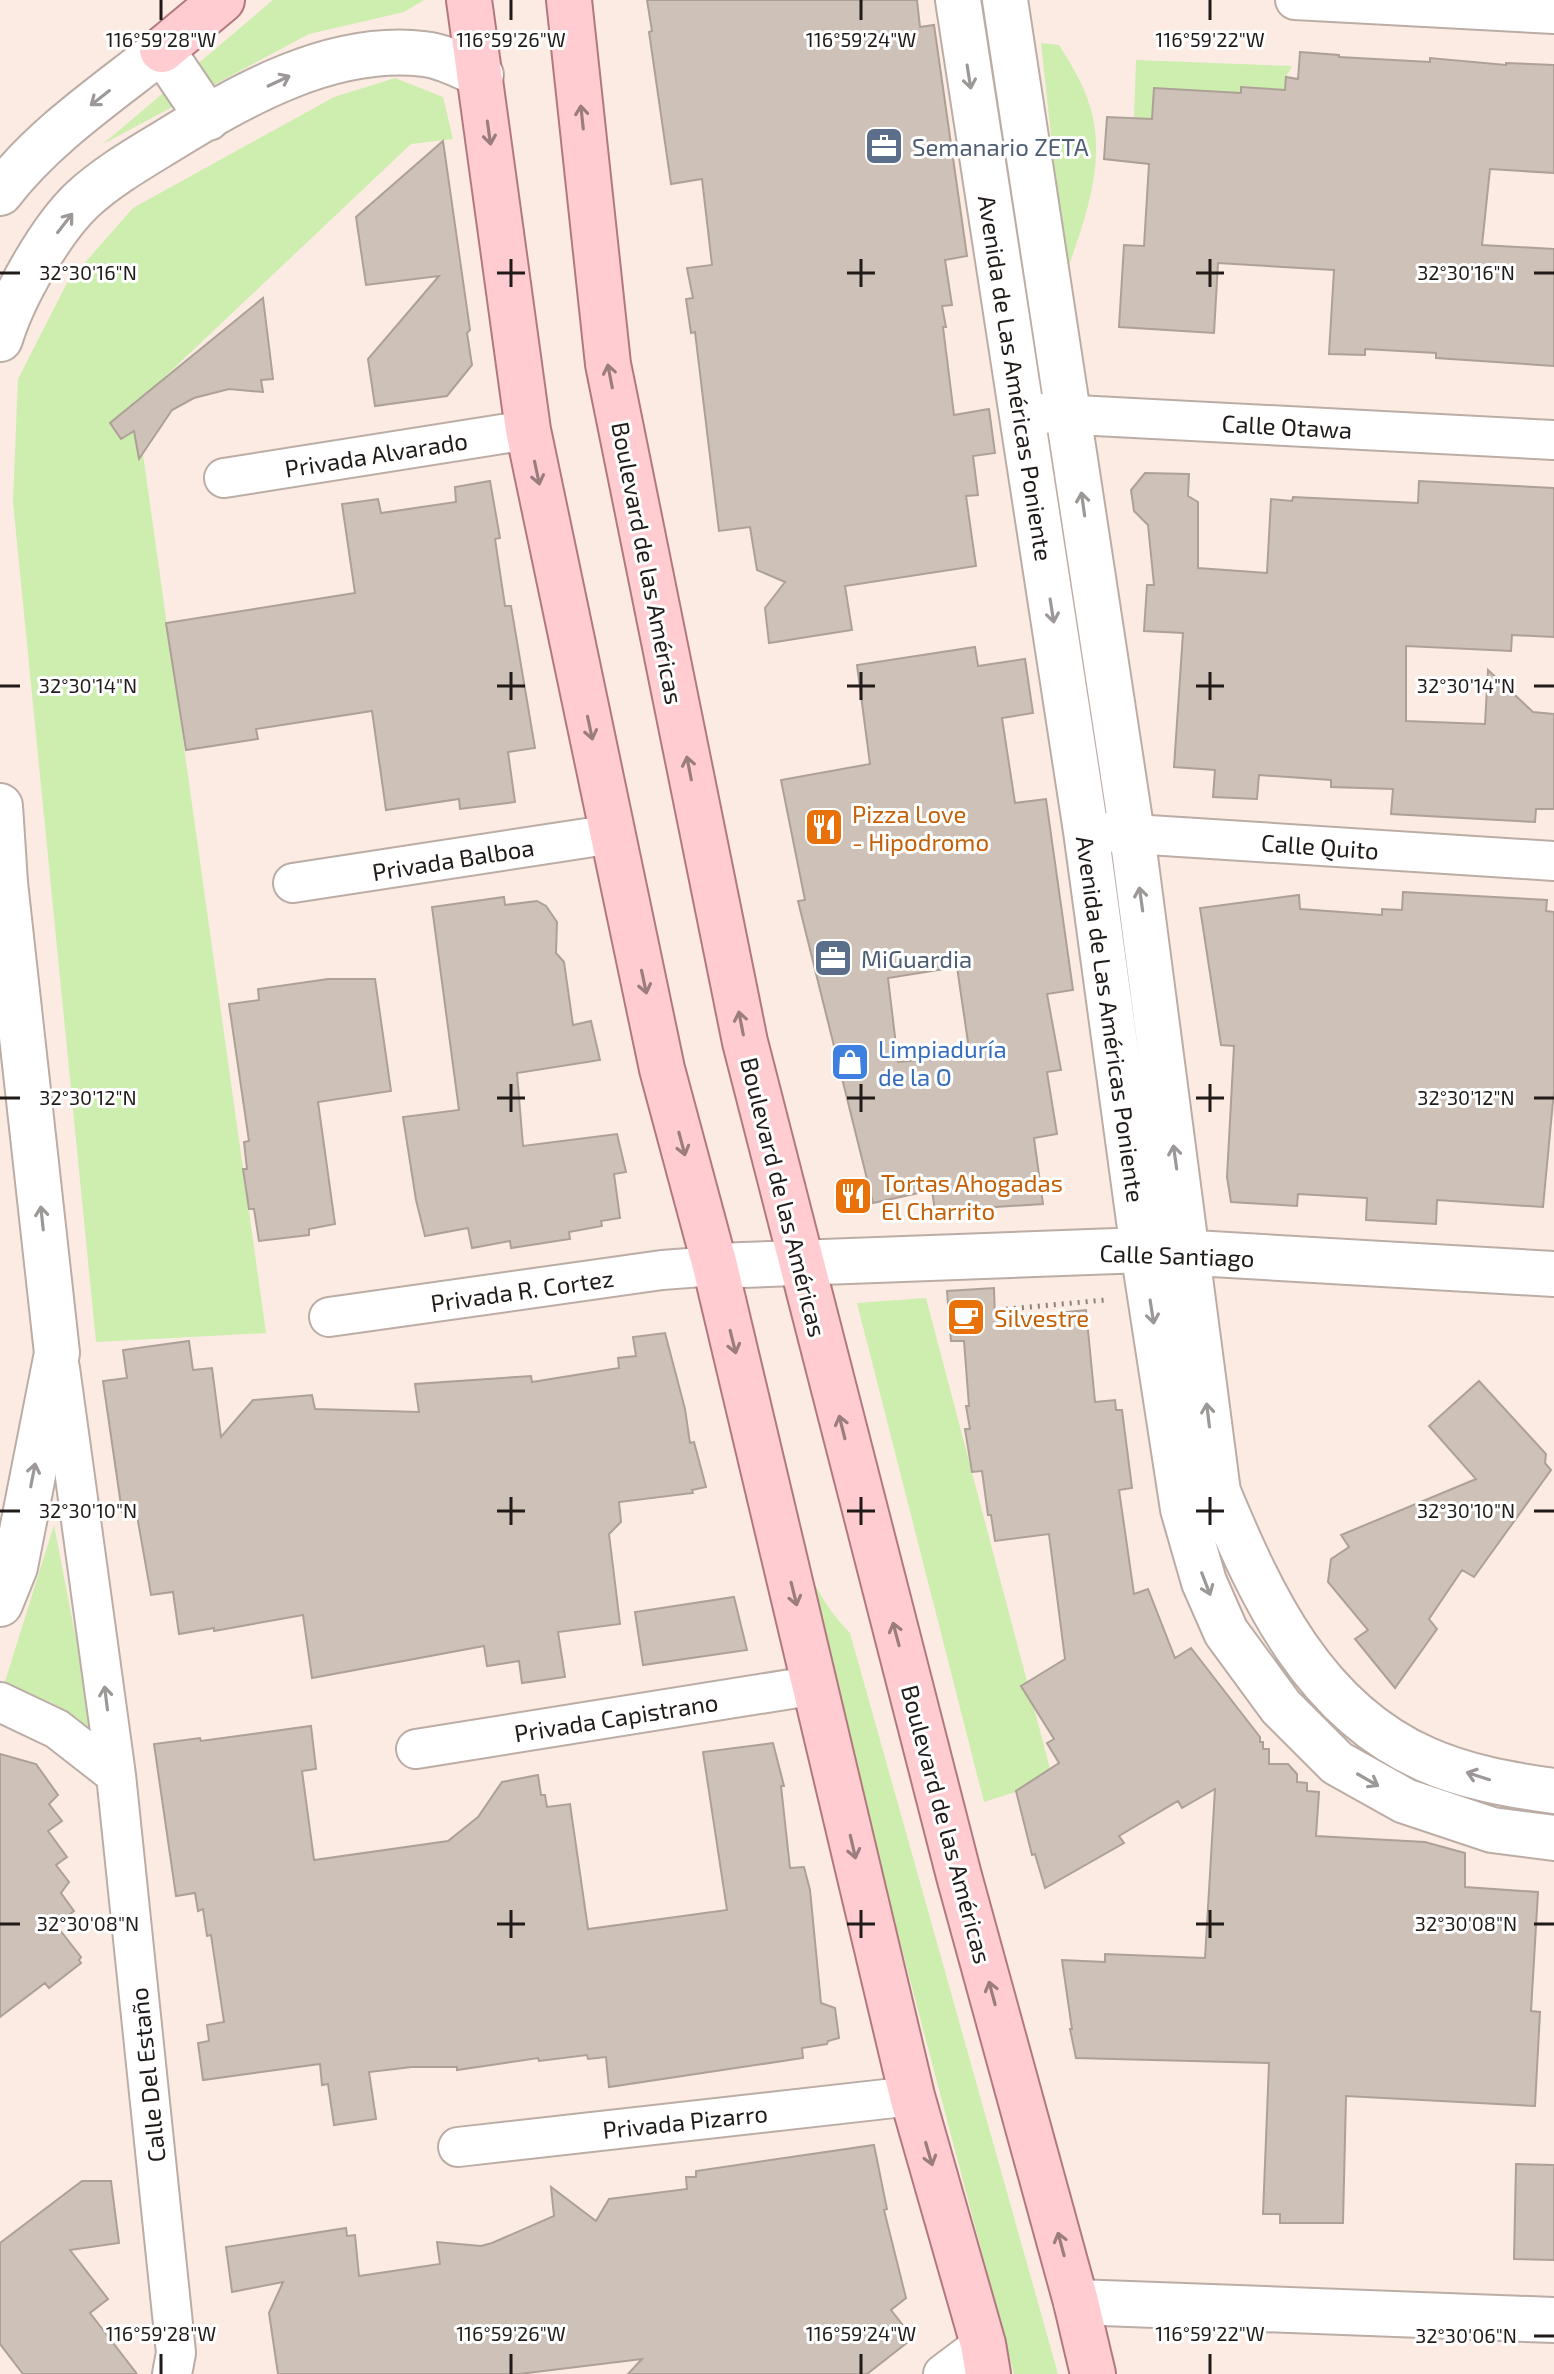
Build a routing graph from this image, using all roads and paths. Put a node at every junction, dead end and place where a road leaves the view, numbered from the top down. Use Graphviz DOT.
graph roads {
  1 [pos="222,0"];
  2 [pos="469,0"];
  3 [pos="569,0"];
  4 [pos="958,0"];
  5 [pos="1005,0"];
  6 [pos="1295,0"];
  7 [pos="1554,14"];
  8 [pos="162,50"];
  9 [pos="481,75"];
  10 [pos="208,118"];
  11 [pos="0,193"];
  12 [pos="0,339"];
  13 [pos="1020,412"];
  14 [pos="1070,415"];
  15 [pos="528,430"];
  16 [pos="1554,440"];
  17 [pos="224,478"];
  18 [pos="0,806"];
  19 [pos="1086,831"];
  20 [pos="613,834"];
  21 [pos="1132,834"];
  22 [pos="1554,861"];
  23 [pos="293,883"];
  24 [pos="10,1022"];
  25 [pos="1143,1250"];
  26 [pos="1187,1252"];
  27 [pos="800,1261"];
  28 [pos="715,1266"];
  29 [pos="1554,1274"];
  30 [pos="1150,1296"];
  31 [pos="998,1310"];
  32 [pos="329,1317"];
  33 [pos="57,1353"];
  34 [pos="0,1604"];
  35 [pos="1317,1677"];
  36 [pos="816,1685"];
  37 [pos="0,1702"];
  38 [pos="1281,1707"];
  39 [pos="416,1749"];
  40 [pos="116,1775"];
  41 [pos="1554,1791"];
  42 [pos="1554,1838"];
  43 [pos="912,2096"];
  44 [pos="458,2147"];
  45 [pos="1076,2302"];
  46 [pos="1554,2320"];
  47 [pos="985,2359"];
  48 [pos="172,2374"];
  49 [pos="943,2374"];
  50 [pos="1093,2374"];
  1 -- 8 [label="main road"];
  2 -- 9 [label="main road"];
  27 -- 3 [label="main road, Boulevard de las Américas, one-way"];
  4 -- 13 [label="street, Avenida de Las Américas Poniente, one-way"];
  5 -- 14 [label="street, Avenida de Las Américas Poniente"];
  6 -- 7 [label="street"];
  8 -- 10 [label="street"];
  8 -- 11 [label="street, one-way"];
  10 -- 9 [label="street, one-way"];
  9 -- 15 [label="main road, one-way"];
  12 -- 10 [label="street, one-way"];
  13 -- 14 [label="street, Calle Otawa"];
  13 -- 19 [label="street, Avenida de Las Américas Poniente, one-way"];
  14 -- 16 [label="street, Calle Otawa"];
  21 -- 14 [label="street, Avenida de Las Américas Poniente, one-way"];
  15 -- 17 [label="street, Privada Alvarado"];
  15 -- 20 [label="main road, one-way"];
  18 -- 24 [label="street"];
  19 -- 21 [label="street, Calle Quito"];
  19 -- 25 [label="street, Avenida de Las Américas Poniente"];
  20 -- 23 [label="street, Privada Balboa"];
  20 -- 28 [label="main road, one-way"];
  21 -- 22 [label="street, Calle Quito"];
  26 -- 21 [label="street, Avenida de Las Américas Poniente, one-way"];
  33 -- 24 [label="street, one-way"];
  25 -- 26 [label="street, Calle Santiago"];
  25 -- 27 [label="street, Calle Santiago"];
  25 -- 30 [label="street, Avenida de Las Américas Poniente"];
  26 -- 29 [label="street, Calle Santiago"];
  35 -- 26 [label="street, Avenida de Las Américas Poniente, one-way"];
  27 -- 28 [label="street, Calle Santiago"];
  45 -- 27 [label="main road, Boulevard de las Américas, one-way"];
  28 -- 32 [label="street, Privada R. Cortez"];
  28 -- 36 [label="main road, one-way"];
  30 -- 31 [label="path"];
  30 -- 38 [label="street, Avenida de Las Américas Poniente, one-way"];
  34 -- 33 [label="street, one-way"];
  40 -- 33 [label="street, Calle Del Estaño, one-way"];
  35 -- 38 [label="street"];
  41 -- 35 [label="street, Avenida de Las Américas Poniente, one-way"];
  36 -- 39 [label="street, Privada Capistrano"];
  36 -- 43 [label="main road, one-way"];
  37 -- 40 [label="street"];
  38 -- 42 [label="street, Avenida de Las Américas Poniente, one-way"];
  40 -- 48 [label="street, Calle Del Estaño"];
  43 -- 44 [label="street, Privada Pizarro"];
  43 -- 47 [label="main road, one-way"];
  45 -- 46 [label="street"];
  45 -- 50 [label="main road, Boulevard de las Américas"];
  47 -- 49 [label="street"];
}
